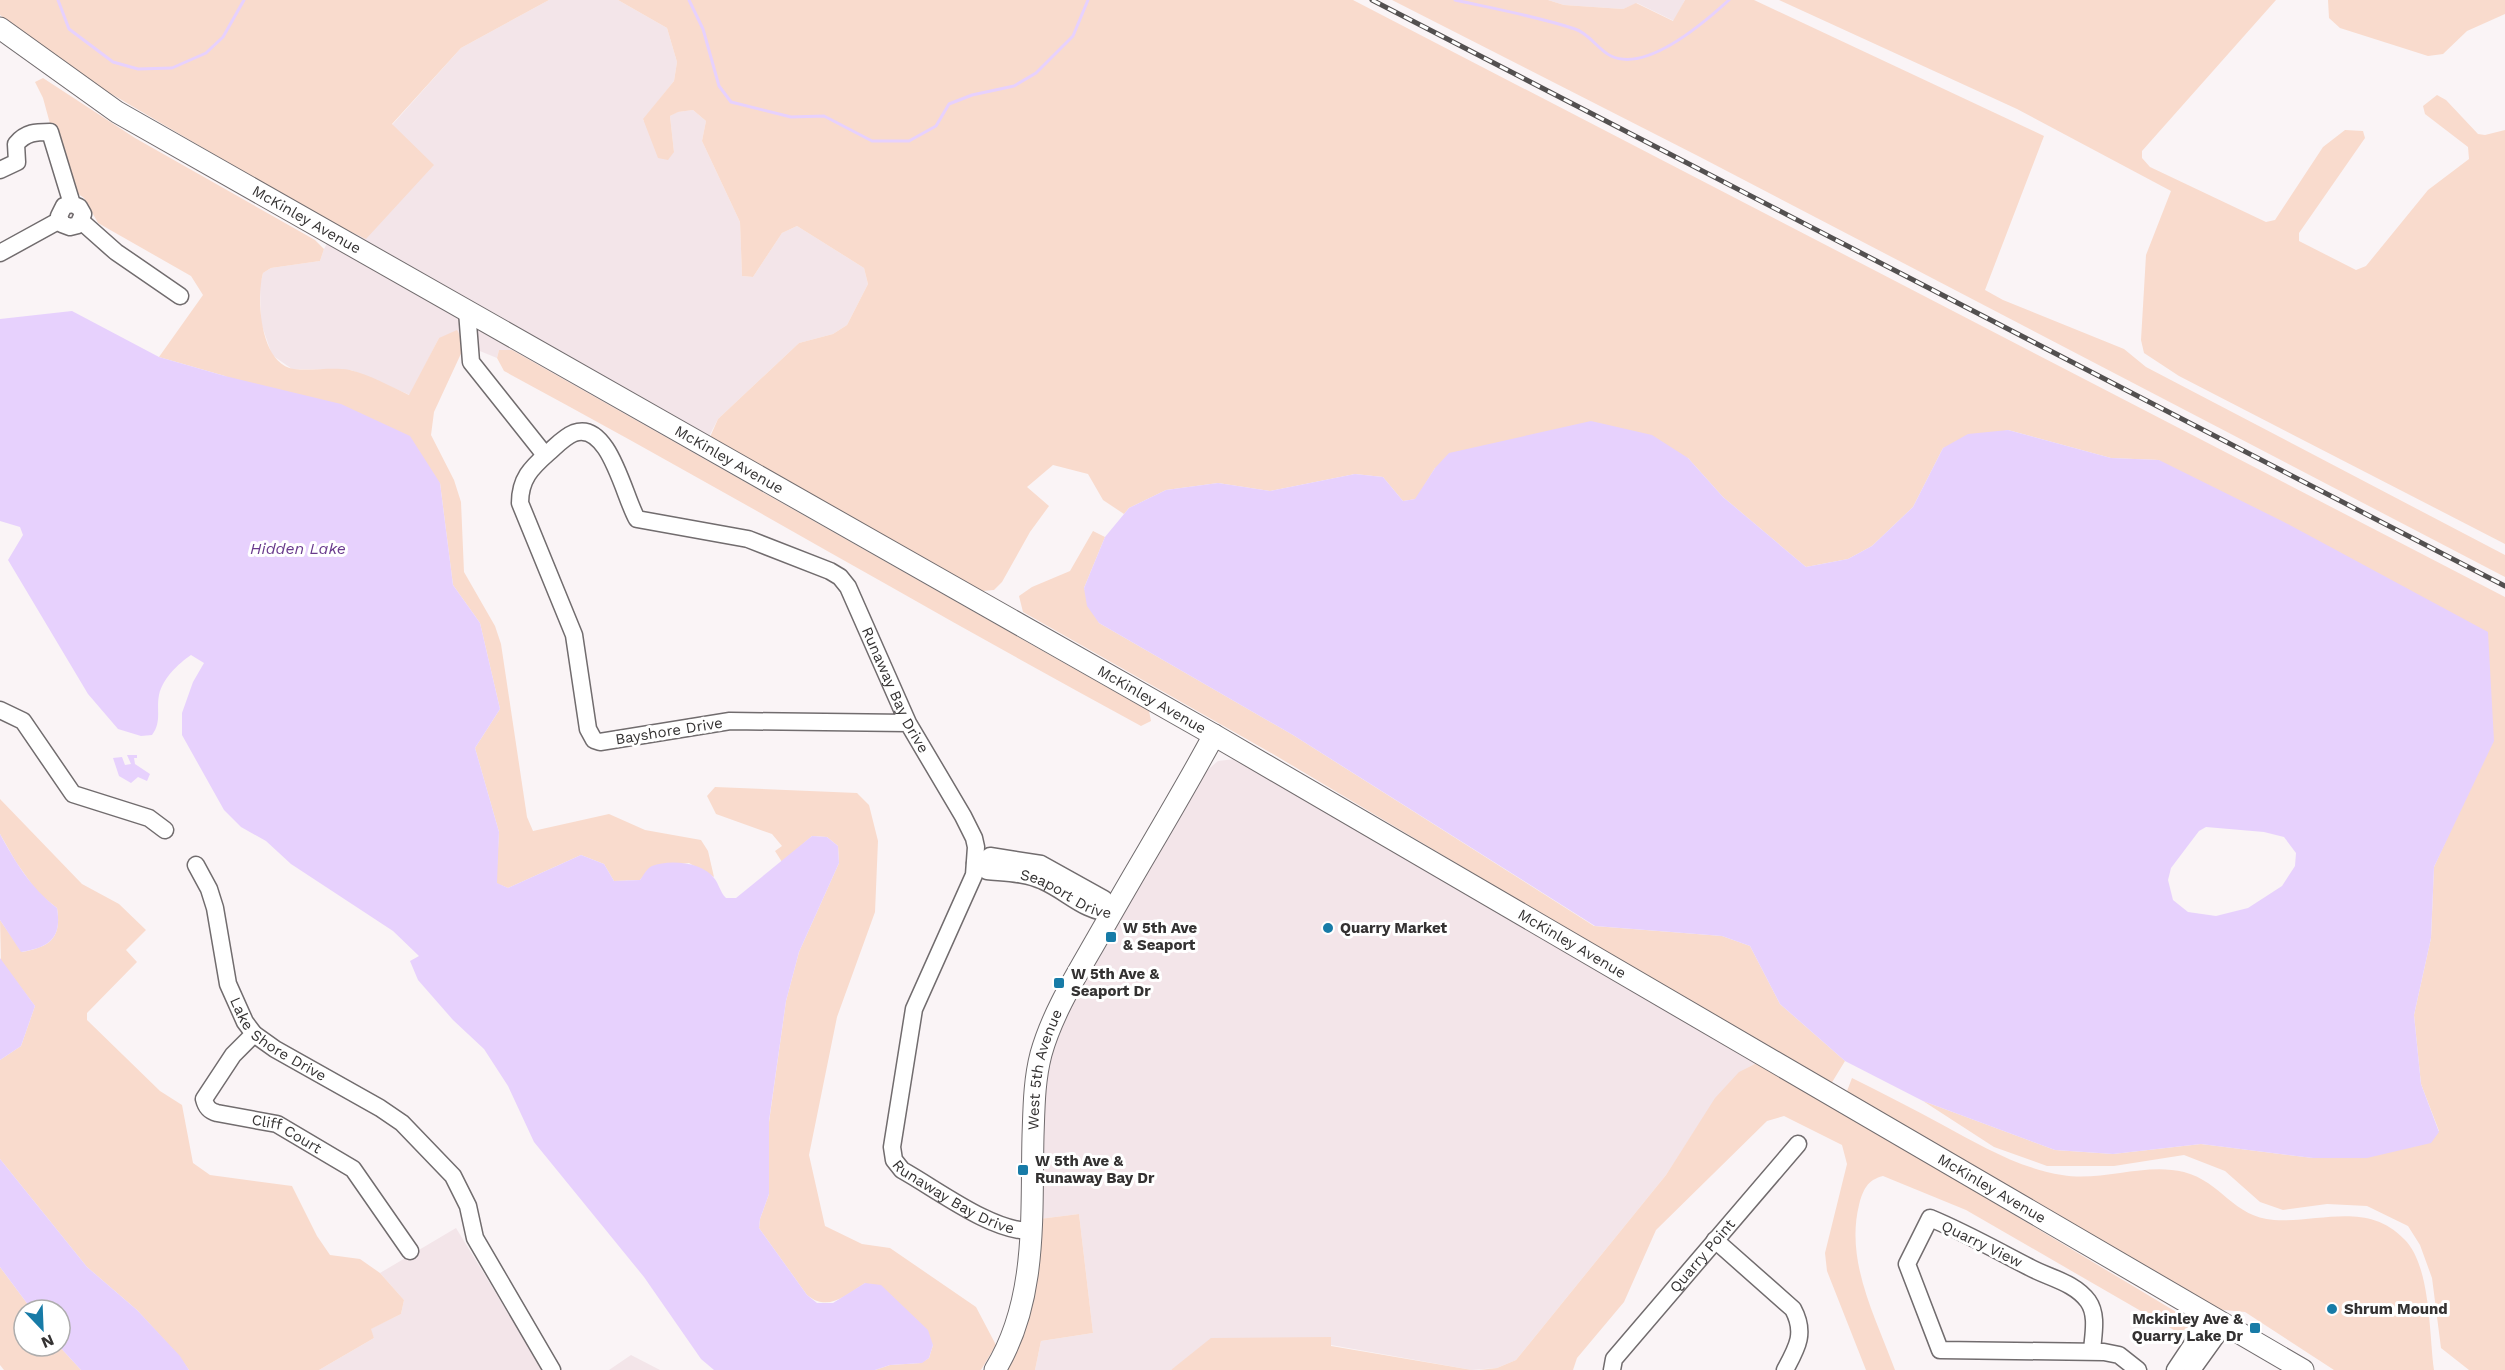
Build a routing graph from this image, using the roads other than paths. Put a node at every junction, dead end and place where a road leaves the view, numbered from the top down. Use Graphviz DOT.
graph roads {
  1 [pos="0,28"];
  2 [pos="0,170"];
  3 [pos="72,204"];
  4 [pos="60,220"];
  5 [pos="81,221"];
  6 [pos="0,253"];
  7 [pos="180,296"];
  8 [pos="467,311"];
  9 [pos="545,455"];
  10 [pos="0,710"];
  11 [pos="908,723"];
  12 [pos="1214,735"];
  13 [pos="165,830"];
  14 [pos="979,863"];
  15 [pos="196,865"];
  16 [pos="1112,913"];
  17 [pos="254,1034"];
  18 [pos="1798,1144"];
  19 [pos="1030,1231"];
  20 [pos="1715,1240"];
  21 [pos="410,1251"];
  22 [pos="2218,1320"];
  23 [pos="2092,1351"];
  24 [pos="552,1370"];
  25 [pos="995,1370"];
  26 [pos="1612,1370"];
  27 [pos="1785,1370"];
  28 [pos="2138,1370"];
  29 [pos="2175,1370"];
  30 [pos="2192,1370"];
  31 [pos="2303,1370"];
  1 -- 8 [label="main road, McKinley Avenue"];
  2 -- 3 [label="street"];
  3 -- 4 [label="street"];
  3 -- 5 [label="street"];
  4 -- 5 [label="street"];
  4 -- 6 [label="street"];
  5 -- 7 [label="street"];
  8 -- 9 [label="street"];
  8 -- 12 [label="main road, McKinley Avenue"];
  9 -- 11 [label="street, Runaway Bay Drive"];
  9 -- 11 [label="street, Bayshore Drive"];
  10 -- 13 [label="street"];
  11 -- 14 [label="street, Runaway Bay Drive"];
  12 -- 16 [label="main road, West 5th Avenue"];
  12 -- 22 [label="main road, McKinley Avenue"];
  14 -- 16 [label="street, Seaport Drive"];
  14 -- 19 [label="street, Runaway Bay Drive"];
  15 -- 17 [label="street, Lake Shore Drive"];
  16 -- 19 [label="main road, West 5th Avenue"];
  17 -- 21 [label="street, Cliff Court"];
  17 -- 24 [label="street, Lake Shore Drive"];
  18 -- 20 [label="street, Quarry Point"];
  19 -- 25 [label="main road, West 5th Avenue"];
  20 -- 26 [label="street, Quarry Point"];
  20 -- 27 [label="street"];
  22 -- 29 [label="street"];
  22 -- 30 [label="street"];
  22 -- 31 [label="main road, McKinley Avenue"];
  23 -- 23 [label="street, Quarry View"];
  23 -- 28 [label="street, Quarry View"];
}
